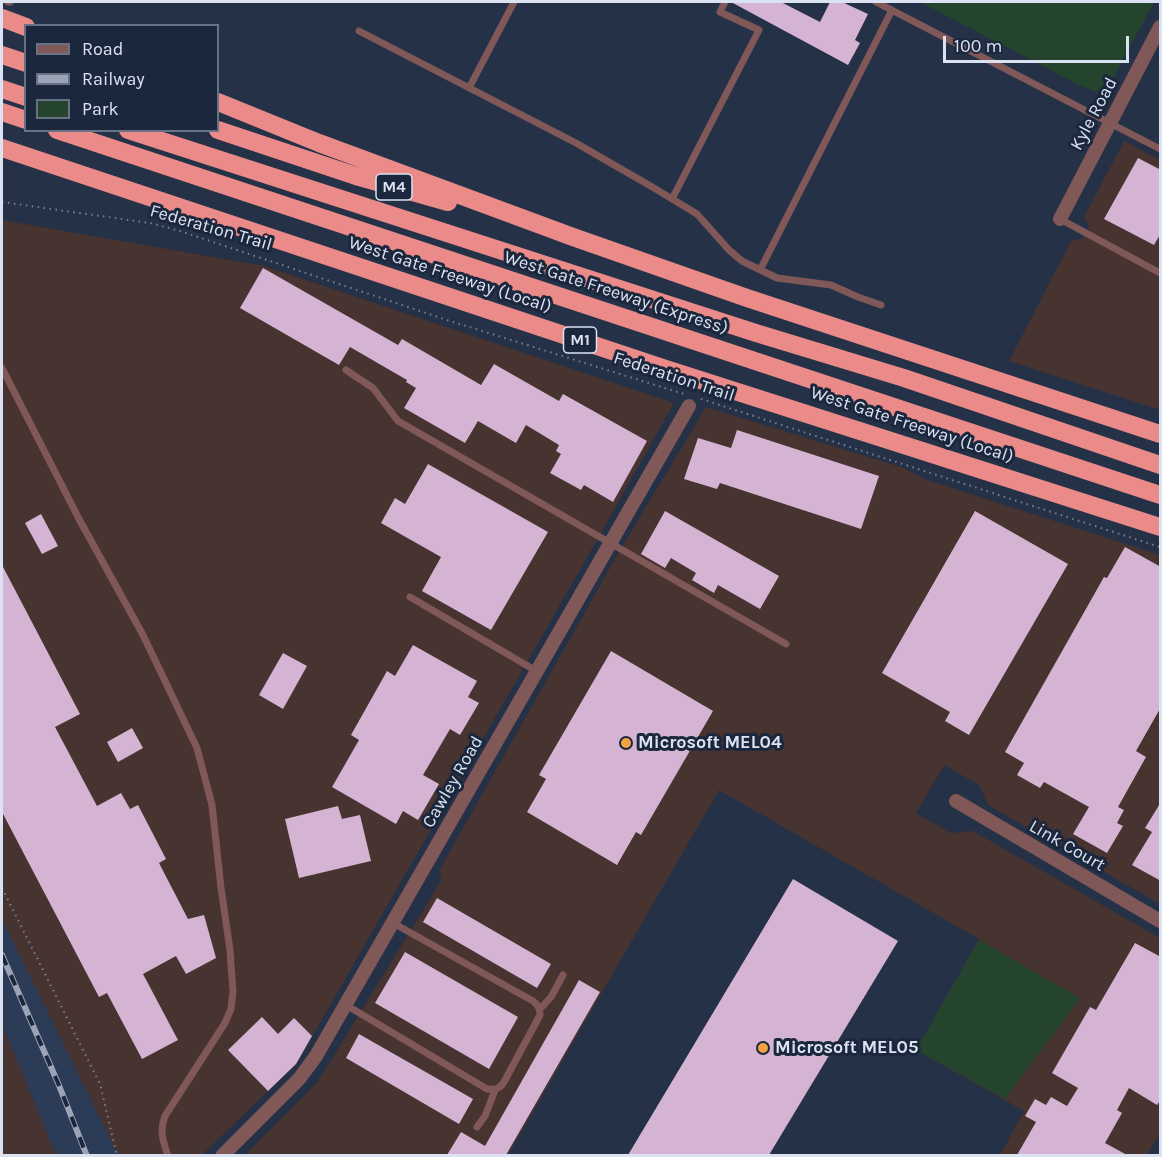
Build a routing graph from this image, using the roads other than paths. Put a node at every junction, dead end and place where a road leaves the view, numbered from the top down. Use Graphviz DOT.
graph roads {
  1 [pos="514,2"];
  2 [pos="725,2"];
  3 [pos="876,2"];
  4 [pos="6,7"];
  5 [pos="892,10"];
  6 [pos="24,25"];
  7 [pos="1161,27"];
  8 [pos="359,31"];
  9 [pos="2,55"];
  10 [pos="24,62"];
  11 [pos="470,88"];
  12 [pos="2,89"];
  13 [pos="24,96"];
  14 [pos="219,102"];
  15 [pos="2,112"];
  16 [pos="24,119"];
  17 [pos="1110,123"];
  18 [pos="219,130"];
  19 [pos="63,132"];
  20 [pos="134,132"];
  21 [pos="2,148"];
  22 [pos="1161,149"];
  23 [pos="672,199"];
  24 [pos="1060,219"];
  25 [pos="573,237"];
  26 [pos="760,270"];
  27 [pos="1161,273"];
  28 [pos="881,305"];
  29 [pos="2,368"];
  30 [pos="346,370"];
  31 [pos="690,399"];
  32 [pos="1161,434"];
  33 [pos="1161,465"];
  34 [pos="1161,495"];
  35 [pos="1161,527"];
  36 [pos="610,543"];
  37 [pos="410,597"];
  38 [pos="786,644"];
  39 [pos="537,672"];
  40 [pos="956,801"];
  41 [pos="1161,921"];
  42 [pos="393,923"];
  43 [pos="563,975"];
  44 [pos="345,1005"];
  45 [pos="540,1009"];
  46 [pos="495,1090"];
  47 [pos="477,1127"];
  48 [pos="168,1155"];
  49 [pos="222,1155"];
  1 -- 11 [label="lane"];
  2 -- 23 [label="lane"];
  3 -- 5 [label="lane"];
  4 -- 6 [label="highway"];
  5 -- 17 [label="lane"];
  5 -- 26 [label="lane"];
  7 -- 17 [label="street, Kyle Road"];
  8 -- 11 [label="lane"];
  9 -- 10 [label="highway"];
  11 -- 23 [label="lane"];
  12 -- 13 [label="highway"];
  14 -- 25 [label="highway"];
  15 -- 16 [label="highway"];
  17 -- 22 [label="lane"];
  17 -- 24 [label="street, Kyle Road"];
  18 -- 25 [label="highway, M4"];
  19 -- 34 [label="highway, West Gate Freeway (Express) / M1"];
  20 -- 33 [label="highway, West Gate Freeway (Express)"];
  21 -- 35 [label="highway, West Gate Freeway (Local) / M1"];
  23 -- 26 [label="lane"];
  24 -- 27 [label="lane"];
  25 -- 32 [label="highway"];
  26 -- 28 [label="lane"];
  29 -- 48 [label="lane"];
  30 -- 36 [label="lane"];
  31 -- 36 [label="street, Cawley Road"];
  36 -- 38 [label="lane"];
  36 -- 39 [label="street, Cawley Road"];
  37 -- 39 [label="lane"];
  39 -- 42 [label="street, Cawley Road"];
  40 -- 41 [label="street, Link Court"];
  42 -- 44 [label="street, Cawley Road"];
  42 -- 45 [label="lane"];
  43 -- 45 [label="lane"];
  44 -- 46 [label="lane"];
  44 -- 49 [label="street, Cawley Road"];
  45 -- 46 [label="lane"];
  46 -- 47 [label="lane"];
}
